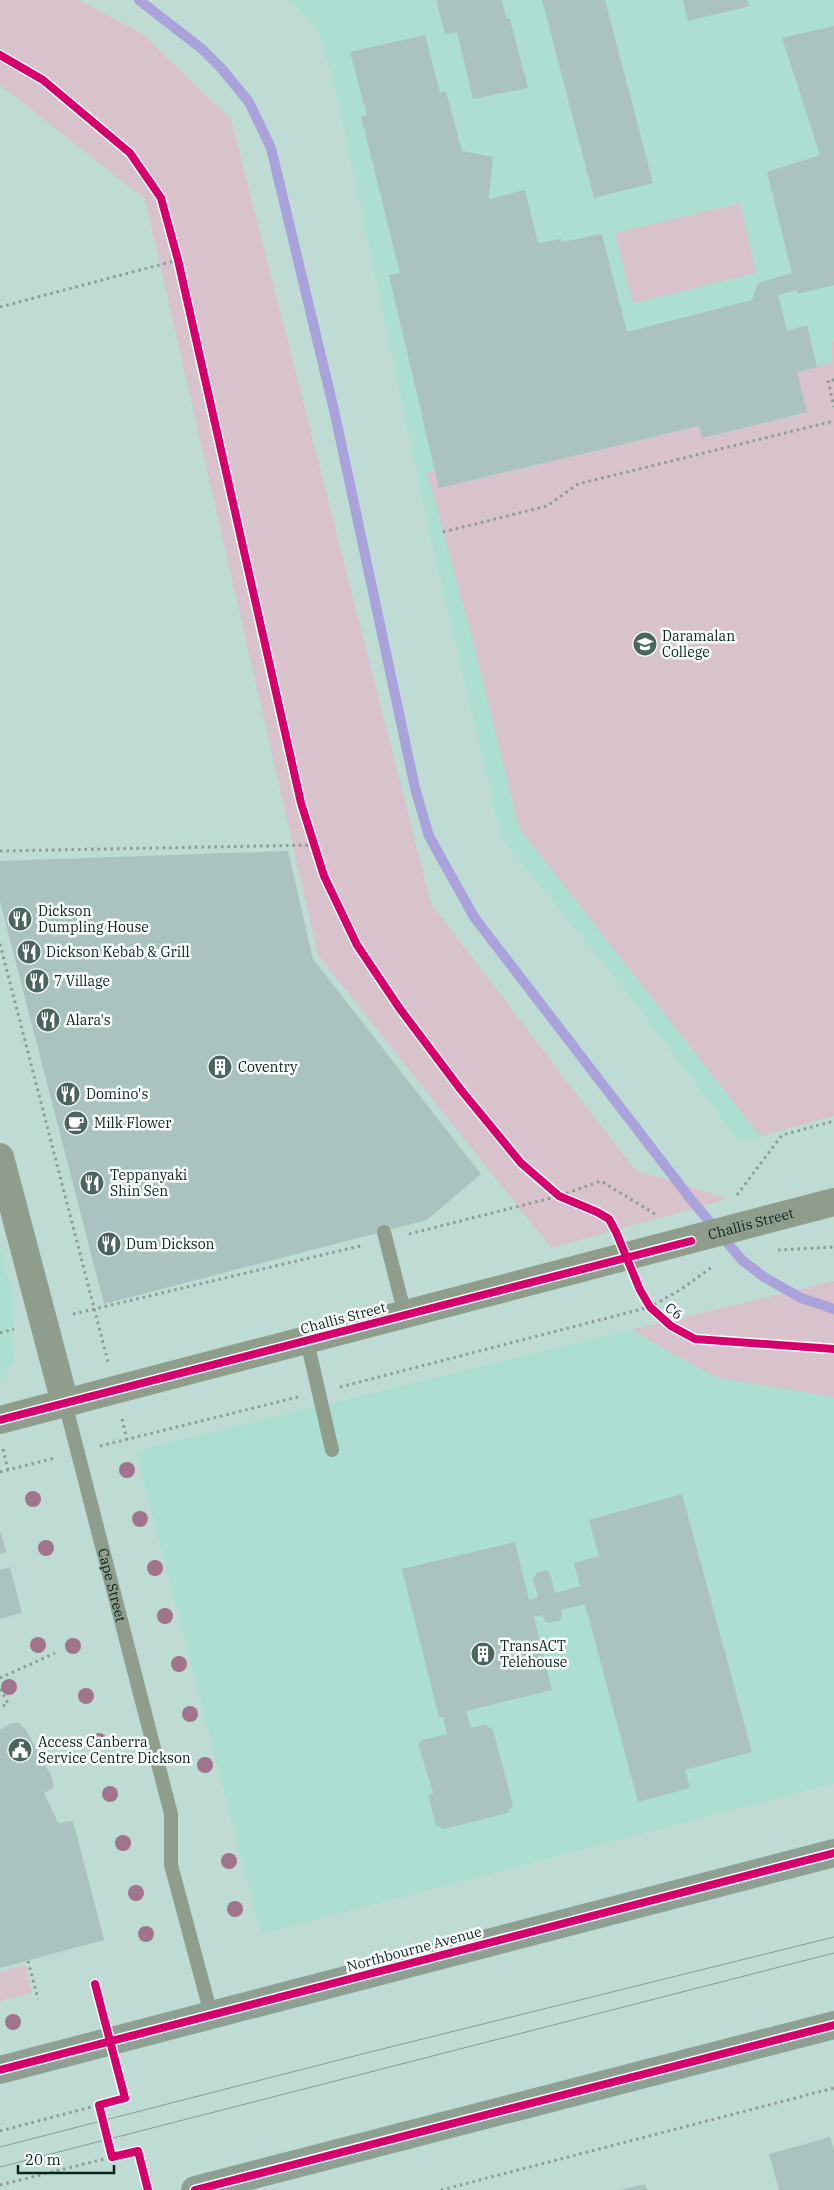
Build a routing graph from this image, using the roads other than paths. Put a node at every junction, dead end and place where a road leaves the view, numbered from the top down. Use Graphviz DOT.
graph roads {
  1 [pos="0,1156"];
  2 [pos="834,1202"];
  3 [pos="385,1236"];
  4 [pos="405,1315"];
  5 [pos="307,1341"];
  6 [pos="65,1403"];
  7 [pos="1,1433"];
  8 [pos="332,1450"];
  9 [pos="834,1853"];
  10 [pos="211,2014"];
  11 [pos="834,2025"];
  12 [pos="0,2070"];
  13 [pos="195,2190"];
  1 -- 6 [label="street, Cape Street"];
  2 -- 4 [label="street, Challis Street"];
  3 -- 4 [label="lane"];
  4 -- 5 [label="street, Challis Street"];
  5 -- 6 [label="street, Challis Street"];
  5 -- 8 [label="lane"];
  6 -- 7 [label="street, Challis Street"];
  6 -- 10 [label="lane, Cape Street"];
  9 -- 10 [label="highway, Northbourne Avenue"];
  10 -- 12 [label="highway, Northbourne Avenue"];
  11 -- 13 [label="highway"];
}
